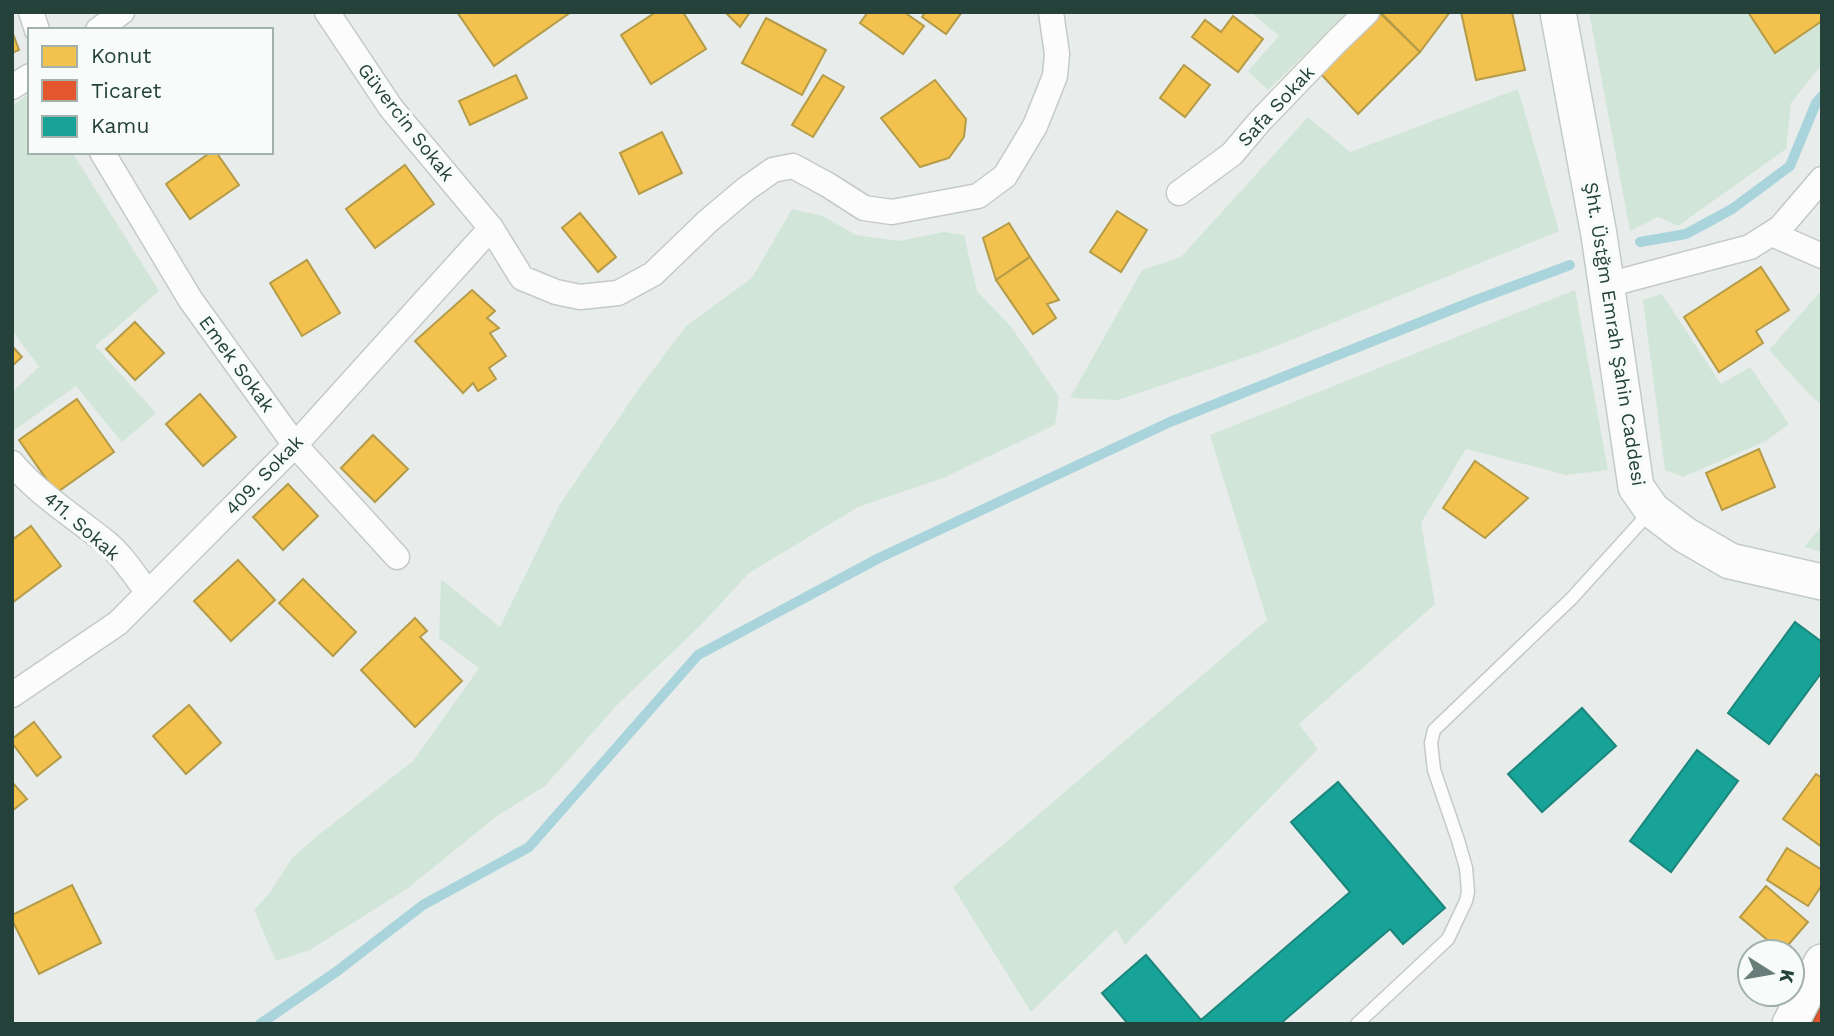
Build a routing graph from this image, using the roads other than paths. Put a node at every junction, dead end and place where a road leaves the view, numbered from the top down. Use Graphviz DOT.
graph roads {
  1 [pos="122,12"];
  2 [pos="327,12"];
  3 [pos="1051,12"];
  4 [pos="1367,12"];
  5 [pos="1558,12"];
  6 [pos="101,28"];
  7 [pos="28,77"];
  8 [pos="12,86"];
  9 [pos="103,154"];
  10 [pos="1822,179"];
  11 [pos="1179,193"];
  12 [pos="491,228"];
  13 [pos="1772,234"];
  14 [pos="1822,256"];
  15 [pos="1607,285"];
  16 [pos="295,445"];
  17 [pos="12,463"];
  18 [pos="1652,510"];
  19 [pos="397,557"];
  20 [pos="1822,582"];
  21 [pos="148,593"];
  22 [pos="12,695"];
  23 [pos="1822,962"];
  24 [pos="1357,1024"];
  25 [pos="1790,1024"];
  1 -- 6 [label="street"];
  2 -- 12 [label="street, Güvercin Sokak"];
  3 -- 12 [label="street, Güvercin Sokak"];
  4 -- 11 [label="street, Safa Sokak"];
  5 -- 15 [label="street, Şht. Üstğm Emrah Şahin Caddesi"];
  7 -- 8 [label="street"];
  9 -- 16 [label="street, Emek Sokak"];
  10 -- 13 [label="street"];
  12 -- 16 [label="street, 409. Sokak"];
  13 -- 14 [label="street"];
  13 -- 15 [label="street"];
  15 -- 18 [label="street, Şht. Üstğm Emrah Şahin Caddesi"];
  16 -- 19 [label="street, Emek Sokak"];
  16 -- 21 [label="street, 409. Sokak"];
  17 -- 21 [label="street, 411. Sokak"];
  18 -- 20 [label="street, Şht. Üstğm Emrah Şahin Caddesi"];
  18 -- 24 [label="lane"];
  21 -- 22 [label="street, 409. Sokak"];
  23 -- 25 [label="street"];
}
